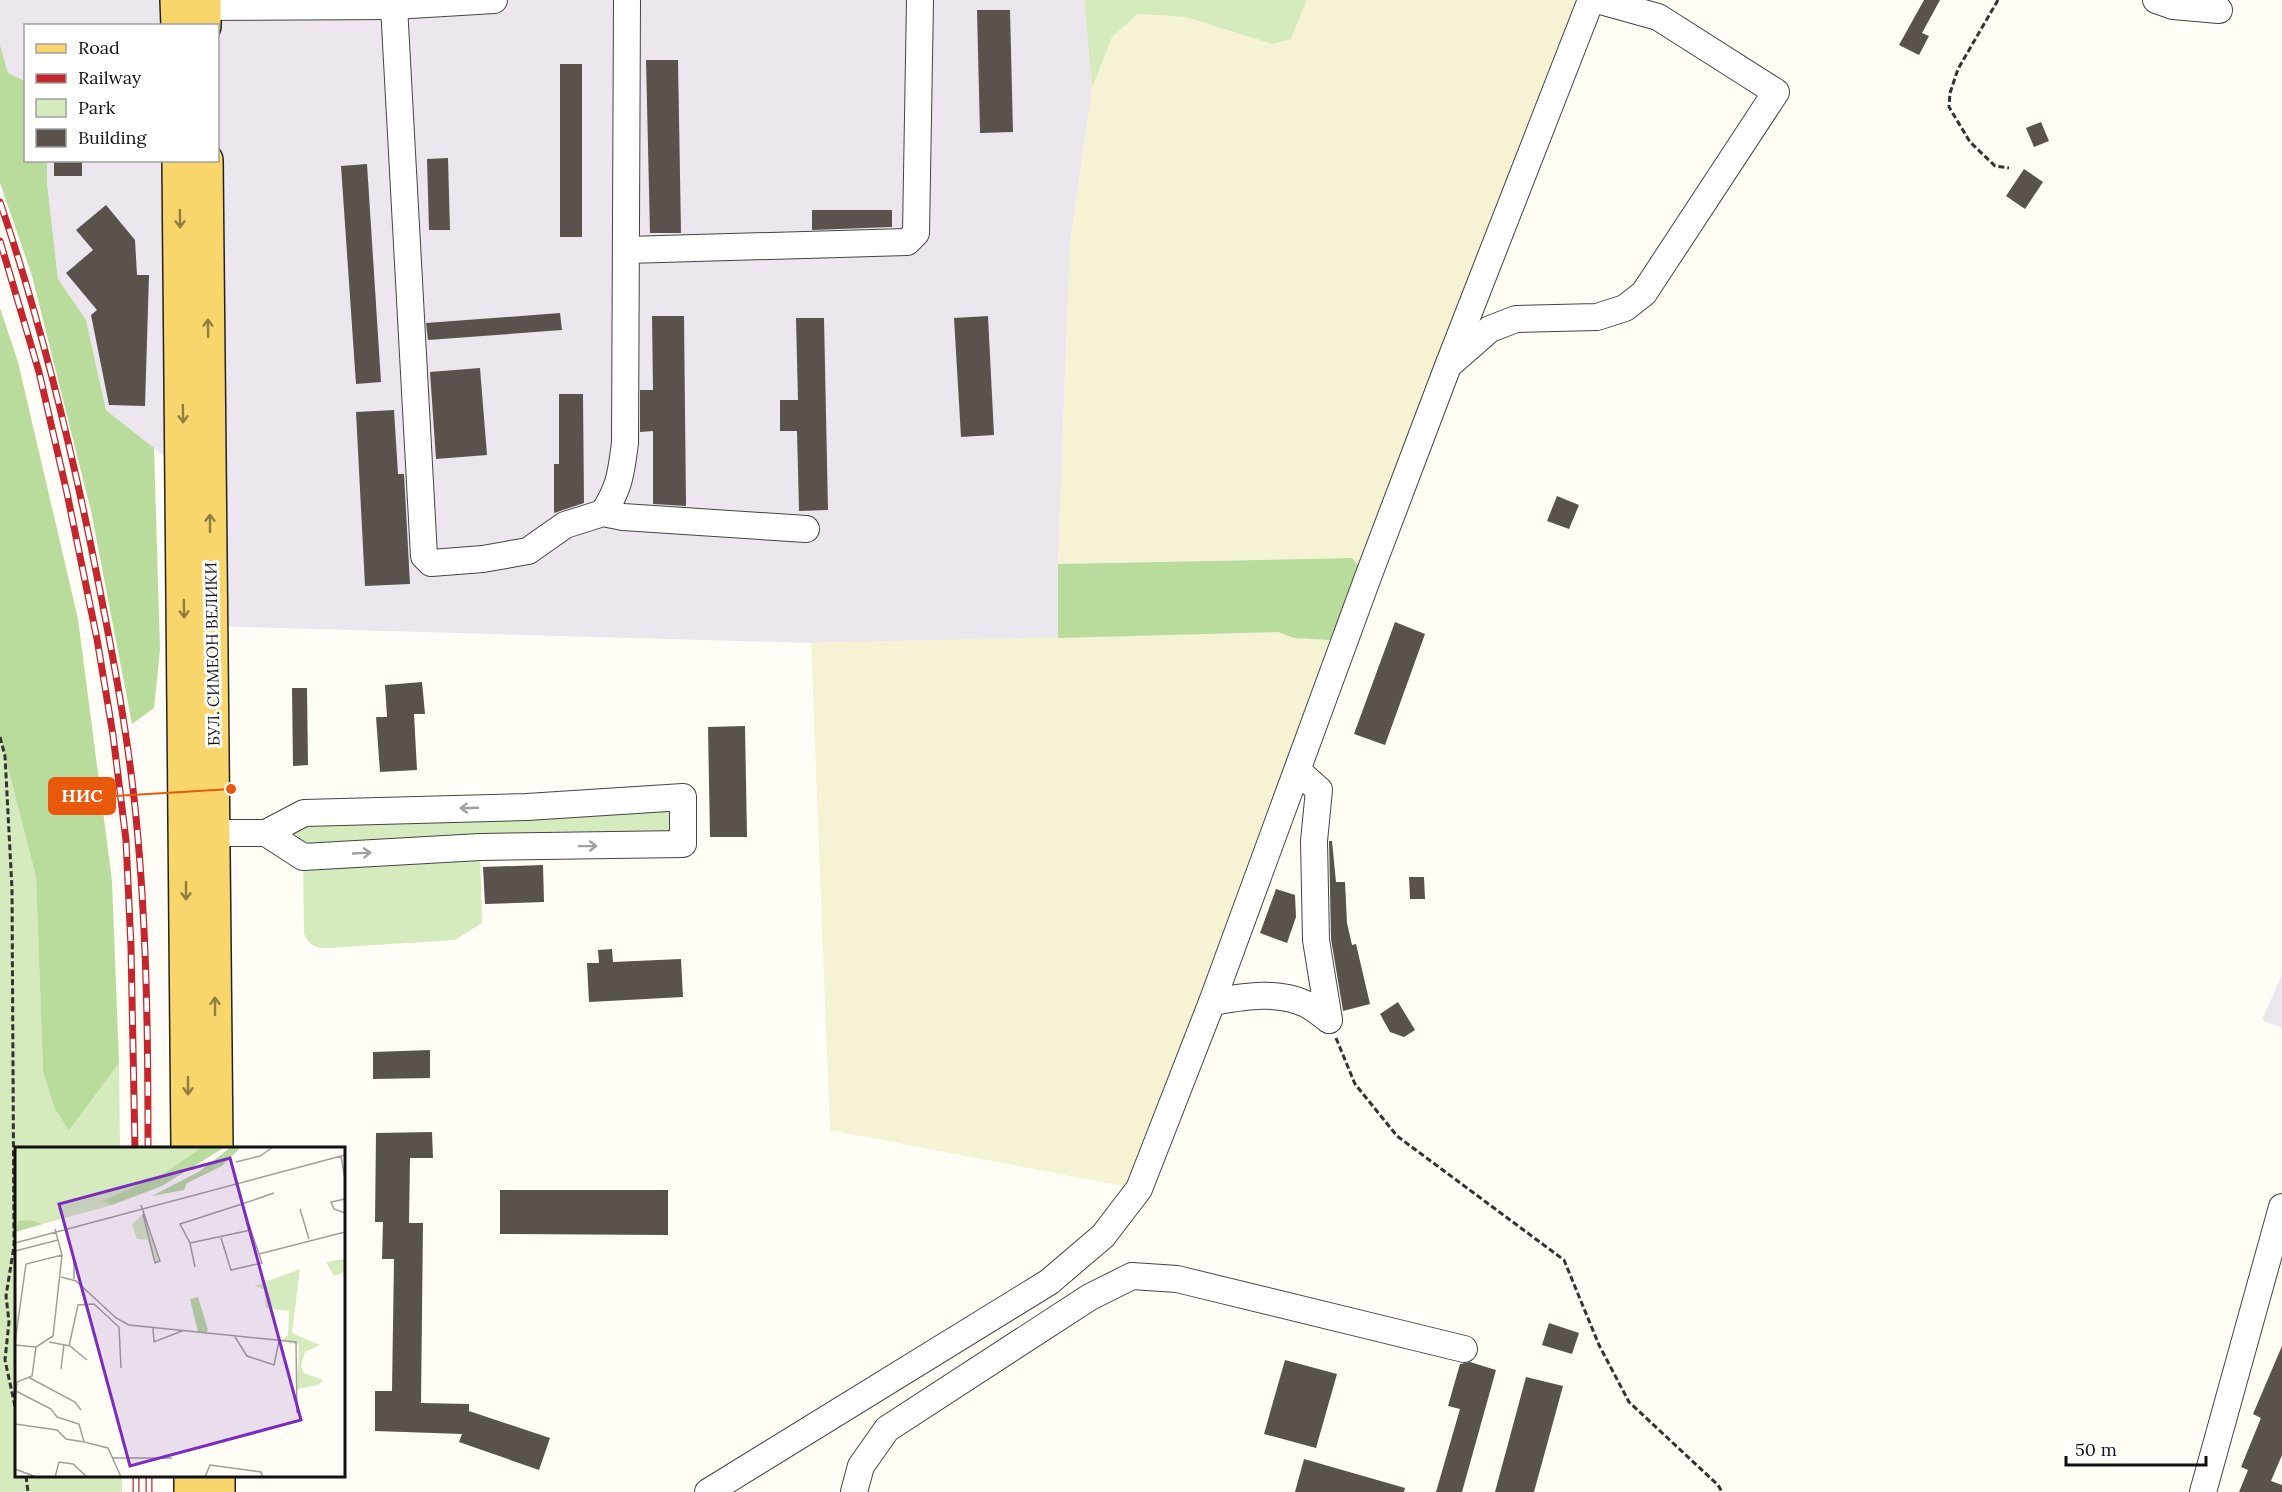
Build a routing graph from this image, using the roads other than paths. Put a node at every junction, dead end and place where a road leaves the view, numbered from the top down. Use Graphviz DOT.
graph roads {
  1 [pos="494,0"];
  2 [pos="627,0"];
  3 [pos="920,0"];
  4 [pos="1591,0"];
  5 [pos="1597,0"];
  6 [pos="2156,0"];
  7 [pos="394,3"];
  8 [pos="2219,10"];
  9 [pos="191,11"];
  10 [pos="179,162"];
  11 [pos="206,162"];
  12 [pos="627,250"];
  13 [pos="1448,366"];
  14 [pos="603,513"];
  15 [pos="806,529"];
  16 [pos="1298,771"];
  17 [pos="527,807"];
  18 [pos="200,833"];
  19 [pos="266,833"];
  20 [pos="530,846"];
  21 [pos="1212,1002"];
  22 [pos="188,1147"];
  23 [pos="216,1147"];
  24 [pos="2282,1207"];
  25 [pos="1464,1349"];
  26 [pos="708,1492"];
  27 [pos="854,1492"];
  28 [pos="2203,1492"];
  1 -- 7 [label="street"];
  2 -- 12 [label="street"];
  3 -- 12 [label="street"];
  4 -- 13 [label="street"];
  5 -- 13 [label="street"];
  6 -- 8 [label="street"];
  7 -- 9 [label="street"];
  7 -- 14 [label="street"];
  10 -- 18 [label="main road, БУЛ. СИМЕОН ВЕЛИКИ, one-way"];
  18 -- 11 [label="main road, БУЛ. СИМЕОН ВЕЛИКИ, one-way"];
  12 -- 14 [label="street"];
  13 -- 16 [label="street"];
  14 -- 15 [label="street"];
  16 -- 21 [label="street"];
  16 -- 21 [label="street"];
  17 -- 19 [label="street, one-way"];
  17 -- 20 [label="street"];
  20 -- 17 [label="street, one-way"];
  18 -- 19 [label="street"];
  18 -- 22 [label="main road, БУЛ. СИМЕОН ВЕЛИКИ, one-way"];
  23 -- 18 [label="main road, БУЛ. СИМЕОН ВЕЛИКИ, one-way"];
  19 -- 20 [label="street, one-way"];
  21 -- 26 [label="street"];
  24 -- 28 [label="street"];
  25 -- 27 [label="street"];
}
